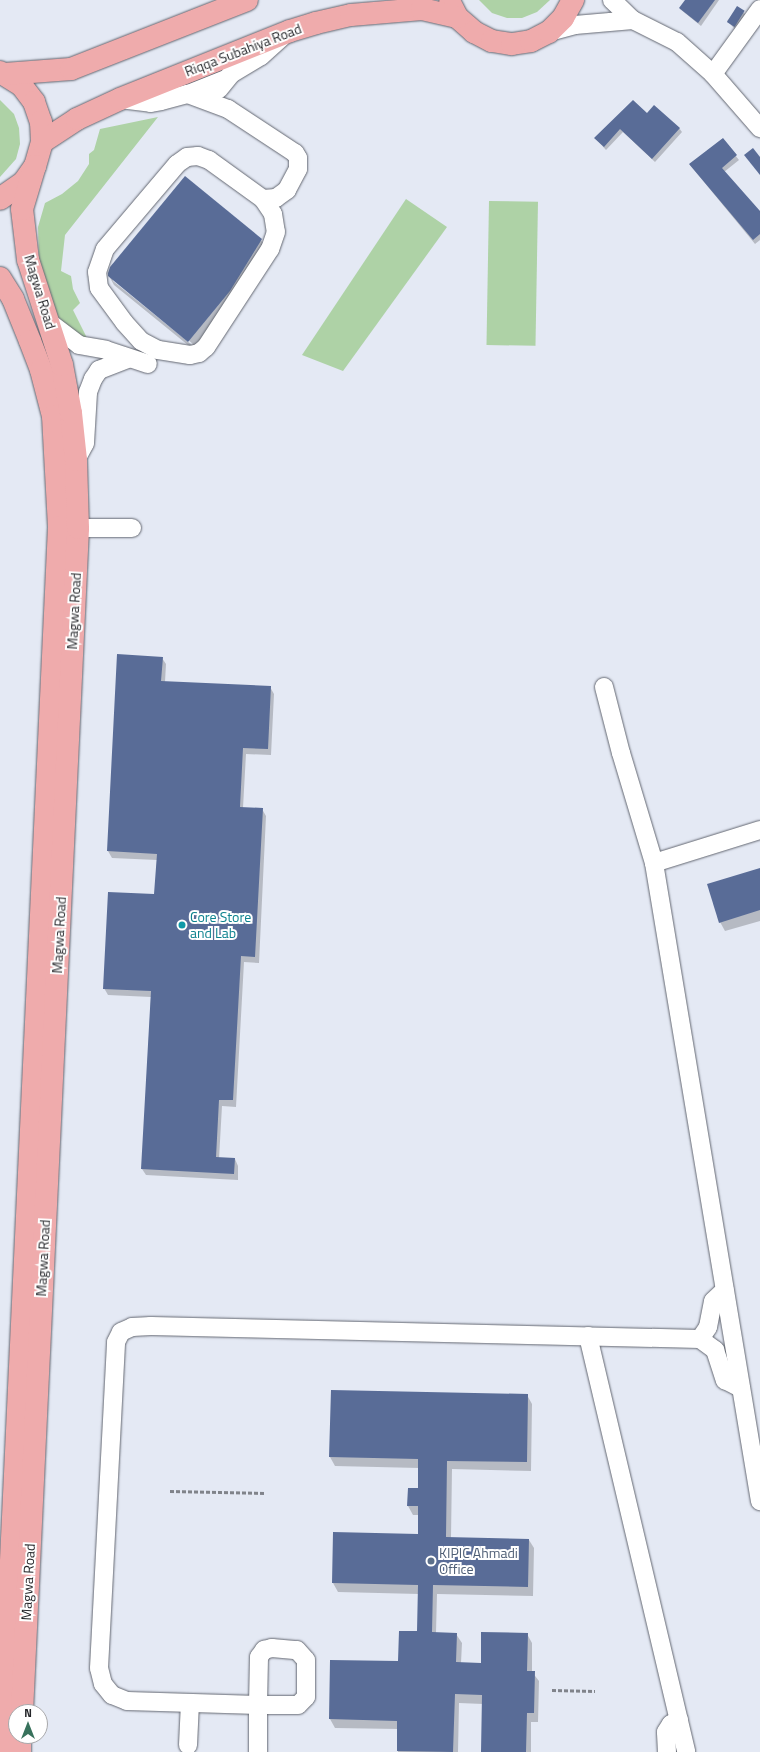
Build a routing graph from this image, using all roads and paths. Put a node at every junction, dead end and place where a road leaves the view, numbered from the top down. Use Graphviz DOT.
graph roads {
  1 [pos="247,0"];
  2 [pos="573,0"];
  3 [pos="612,0"];
  4 [pos="453,8"];
  5 [pos="760,9"];
  6 [pos="633,20"];
  7 [pos="290,31"];
  8 [pos="549,32"];
  9 [pos="2,73"];
  10 [pos="713,74"];
  11 [pos="226,79"];
  12 [pos="188,94"];
  13 [pos="120,99"];
  14 [pos="214,103"];
  15 [pos="760,128"];
  16 [pos="42,142"];
  17 [pos="35,166"];
  18 [pos="0,199"];
  19 [pos="263,199"];
  20 [pos="0,278"];
  21 [pos="50,323"];
  22 [pos="91,348"];
  23 [pos="128,359"];
  24 [pos="148,364"];
  25 [pos="99,370"];
  26 [pos="76,460"];
  27 [pos="78,528"];
  28 [pos="132,528"];
  29 [pos="604,687"];
  30 [pos="760,830"];
  31 [pos="654,863"];
  32 [pos="725,1290"];
  33 [pos="588,1336"];
  34 [pos="700,1339"];
  35 [pos="741,1388"];
  36 [pos="170,1491"];
  37 [pos="265,1493"];
  38 [pos="760,1501"];
  39 [pos="552,1690"];
  40 [pos="595,1691"];
  41 [pos="190,1703"];
  42 [pos="22,1704"];
  43 [pos="679,1720"];
  44 [pos="188,1745"];
  45 [pos="2,1752"];
  46 [pos="258,1752"];
  47 [pos="666,1752"];
  48 [pos="686,1752"];
  1 -- 9 [label="main road"];
  2 -- 8 [label="main road"];
  3 -- 6 [label="street"];
  4 -- 7 [label="main road, Riqqa Subahiya Road"];
  4 -- 8 [label="main road"];
  5 -- 10 [label="street"];
  6 -- 8 [label="street"];
  6 -- 10 [label="street"];
  7 -- 11 [label="street"];
  7 -- 13 [label="main road, Riqqa Subahiya Road"];
  9 -- 16 [label="main road, Magwa Road"];
  10 -- 15 [label="street"];
  11 -- 12 [label="street"];
  11 -- 14 [label="street"];
  12 -- 13 [label="street"];
  12 -- 14 [label="street"];
  13 -- 16 [label="main road, Riqqa Subahiya Road"];
  14 -- 19 [label="street"];
  16 -- 17 [label="main road, Magwa Road"];
  17 -- 18 [label="main road"];
  17 -- 21 [label="main road, Magwa Road"];
  19 -- 19 [label="street"];
  20 -- 45 [label="main road, Magwa Road"];
  21 -- 22 [label="street"];
  21 -- 26 [label="main road, Magwa Road"];
  22 -- 23 [label="street"];
  22 -- 25 [label="street"];
  23 -- 24 [label="street"];
  23 -- 25 [label="street"];
  25 -- 26 [label="street"];
  26 -- 27 [label="main road, Magwa Road"];
  27 -- 28 [label="street"];
  27 -- 42 [label="main road, Magwa Road"];
  29 -- 31 [label="street"];
  30 -- 31 [label="street"];
  31 -- 32 [label="street"];
  32 -- 34 [label="street"];
  32 -- 35 [label="street"];
  33 -- 34 [label="street"];
  33 -- 41 [label="street"];
  33 -- 43 [label="street"];
  34 -- 35 [label="street"];
  35 -- 38 [label="street"];
  36 -- 37 [label="path"];
  39 -- 40 [label="path"];
  41 -- 44 [label="street"];
  41 -- 46 [label="street"];
  43 -- 47 [label="street"];
  43 -- 48 [label="street"];
}
